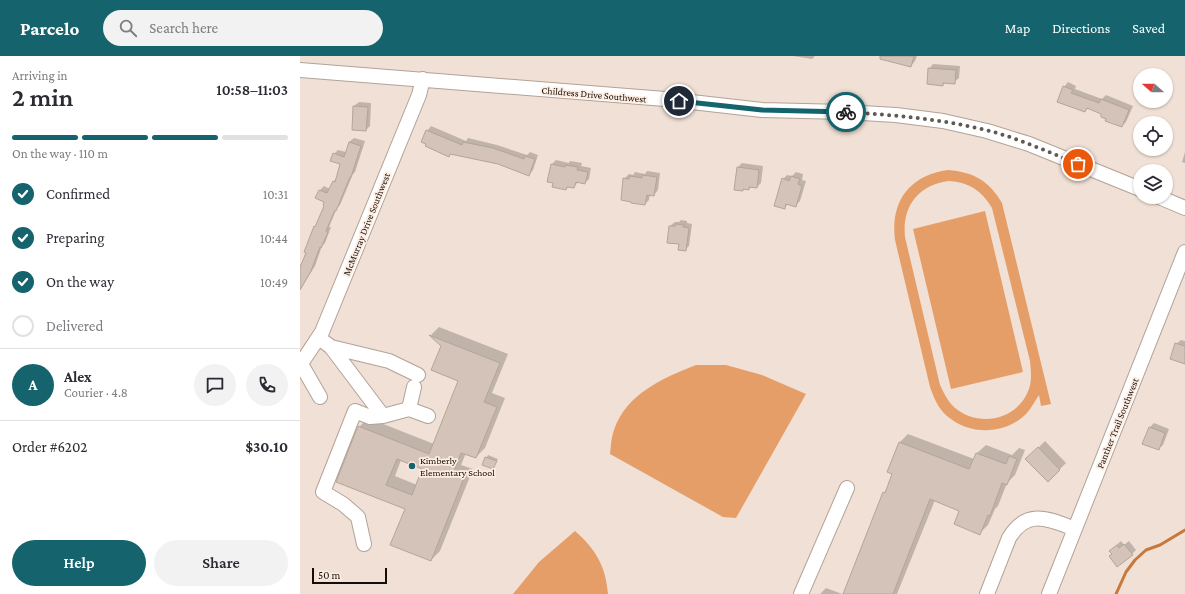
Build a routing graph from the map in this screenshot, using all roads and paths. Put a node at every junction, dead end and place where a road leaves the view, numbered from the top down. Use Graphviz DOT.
graph roads {
  1 [pos="300,70"];
  2 [pos="423,79"];
  3 [pos="1133,186"];
  4 [pos="1173,203"];
  5 [pos="1185,208"];
  6 [pos="1185,252"];
  7 [pos="319,338"];
  8 [pos="331,347"];
  9 [pos="300,364"];
  10 [pos="320,397"];
  11 [pos="410,409"];
  12 [pos="383,416"];
  13 [pos="428,416"];
  14 [pos="847,488"];
  15 [pos="1075,529"];
  16 [pos="364,544"];
  17 [pos="801,594"];
  18 [pos="987,594"];
  19 [pos="1049,594"];
  1 -- 2 [label="street, Childress Drive Southwest"];
  2 -- 3 [label="street, Childress Drive Southwest"];
  2 -- 7 [label="street, McMurray Drive Southwest"];
  4 -- 5 [label="street"];
  6 -- 15 [label="street, Panther Trail Southwest"];
  7 -- 8 [label="street"];
  7 -- 9 [label="street, McMurray Drive Southwest"];
  8 -- 11 [label="street"];
  8 -- 12 [label="street"];
  9 -- 10 [label="street"];
  11 -- 12 [label="street"];
  11 -- 13 [label="street"];
  12 -- 16 [label="street"];
  14 -- 17 [label="street"];
  15 -- 18 [label="street"];
  15 -- 19 [label="street, Panther Trail Southwest"];
}
